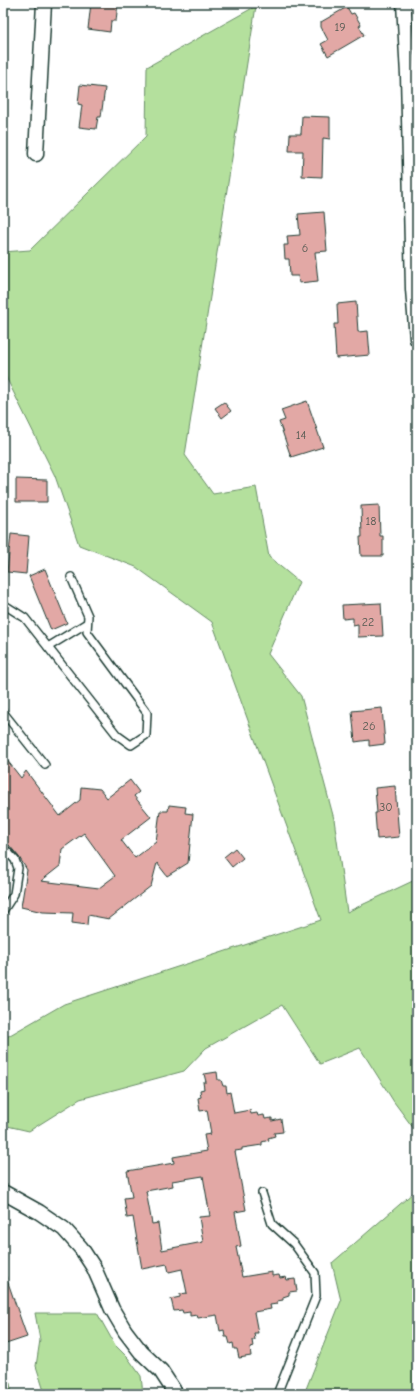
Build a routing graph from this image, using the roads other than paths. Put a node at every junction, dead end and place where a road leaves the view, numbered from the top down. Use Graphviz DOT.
graph roads {
  1 [pos="44,3"];
  2 [pos="404,3"];
  3 [pos="408,75"];
  4 [pos="417,87"];
  5 [pos="36,154"];
  6 [pos="417,340"];
  7 [pos="71,576"];
  8 [pos="3,604"];
  9 [pos="88,623"];
  10 [pos="48,647"];
  11 [pos="3,712"];
  12 [pos="45,765"];
  13 [pos="3,847"];
  14 [pos="3,911"];
  15 [pos="3,1192"];
  16 [pos="262,1193"];
  17 [pos="176,1394"];
  18 [pos="276,1394"];
  1 -- 5 [label="street"];
  2 -- 3 [label="street"];
  3 -- 4 [label="street"];
  3 -- 6 [label="street"];
  7 -- 9 [label="lane"];
  8 -- 10 [label="lane"];
  9 -- 10 [label="lane"];
  9 -- 10 [label="lane"];
  11 -- 12 [label="lane"];
  13 -- 14 [label="lane"];
  15 -- 17 [label="street"];
  16 -- 18 [label="lane"];
}
